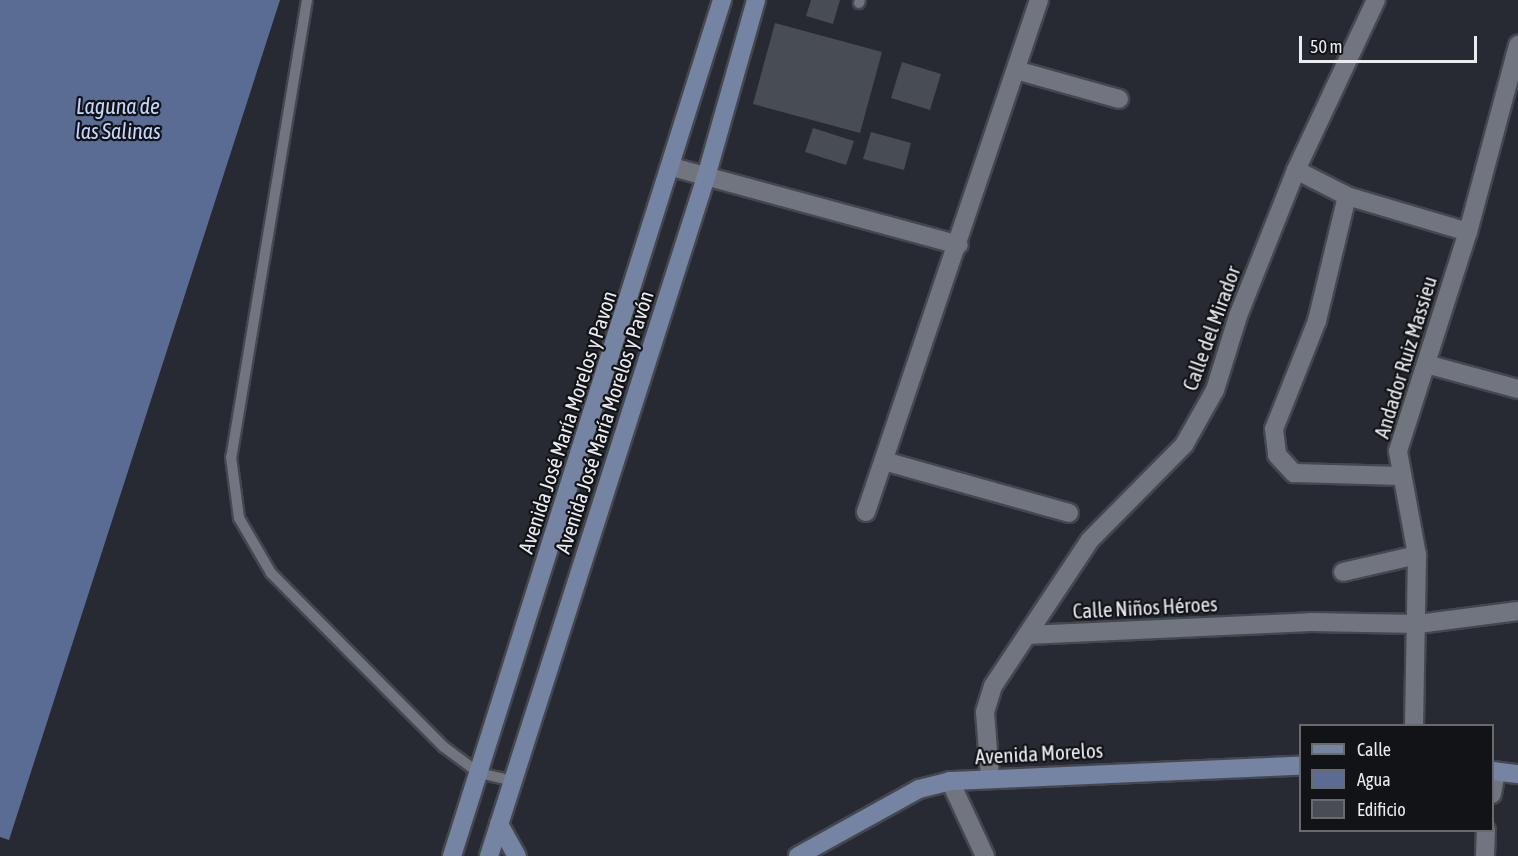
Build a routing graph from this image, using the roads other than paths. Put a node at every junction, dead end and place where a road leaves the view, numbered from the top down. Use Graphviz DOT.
graph roads {
  1 [pos="307,0"];
  2 [pos="722,0"];
  3 [pos="756,0"];
  4 [pos="1039,0"];
  5 [pos="1377,0"];
  6 [pos="1518,45"];
  7 [pos="1016,70"];
  8 [pos="1119,99"];
  9 [pos="672,167"];
  10 [pos="1296,170"];
  11 [pos="706,177"];
  12 [pos="1347,196"];
  13 [pos="1468,232"];
  14 [pos="959,245"];
  15 [pos="1426,364"];
  16 [pos="1518,389"];
  17 [pos="884,461"];
  18 [pos="1402,476"];
  19 [pos="866,512"];
  20 [pos="1069,513"];
  21 [pos="1417,555"];
  22 [pos="1343,572"];
  23 [pos="1518,611"];
  24 [pos="1418,624"];
  25 [pos="1027,635"];
  26 [pos="1414,724"];
  27 [pos="1299,765"];
  28 [pos="1494,771"];
  29 [pos="479,773"];
  30 [pos="1518,774"];
  31 [pos="990,777"];
  32 [pos="513,781"];
  33 [pos="950,781"];
  34 [pos="500,824"];
  35 [pos="1486,832"];
  36 [pos="452,856"];
  37 [pos="489,856"];
  38 [pos="517,856"];
  39 [pos="798,856"];
  40 [pos="985,856"];
  41 [pos="1485,856"];
  1 -- 29 [label="lane"];
  2 -- 9 [label="main road, Avenida José María Morelos y Pavon"];
  3 -- 11 [label="main road, Avenida José María Morelos y Pavón"];
  4 -- 7 [label="street"];
  5 -- 10 [label="street, Calle del Mirador"];
  6 -- 13 [label="street, Andador Ruiz Massieu"];
  7 -- 8 [label="street"];
  7 -- 14 [label="street"];
  9 -- 11 [label="street"];
  9 -- 29 [label="main road, Avenida José María Morelos y Pavon"];
  10 -- 12 [label="street"];
  10 -- 25 [label="street, Calle del Mirador"];
  11 -- 14 [label="street"];
  11 -- 32 [label="main road, Avenida José María Morelos y Pavón"];
  12 -- 13 [label="street"];
  12 -- 18 [label="street"];
  13 -- 15 [label="street, Andador Ruiz Massieu"];
  14 -- 17 [label="street"];
  15 -- 16 [label="street"];
  15 -- 18 [label="street, Andador Ruiz Massieu"];
  17 -- 19 [label="street"];
  17 -- 20 [label="street"];
  18 -- 21 [label="street, Andador Ruiz Massieu"];
  21 -- 22 [label="street"];
  21 -- 24 [label="street, Andador Ruiz Massieu"];
  23 -- 24 [label="street, Calle Niños Héroes"];
  24 -- 25 [label="street, Calle Niños Héroes"];
  24 -- 26 [label="street, Andador Ruiz Massieu"];
  25 -- 31 [label="street"];
  27 -- 31 [label="main road, Avenida Morelos"];
  28 -- 30 [label="main road"];
  29 -- 32 [label="lane"];
  29 -- 36 [label="main road, Avenida José María Morelos y Pavon"];
  31 -- 33 [label="main road, Avenida Morelos"];
  32 -- 34 [label="main road, Avenida José María Morelos y Pavón"];
  33 -- 39 [label="main road, Avenida Morelos"];
  33 -- 40 [label="street"];
  34 -- 37 [label="main road, Avenida José María Morelos y Pavón"];
  34 -- 38 [label="main road"];
  35 -- 41 [label="street"];
}
